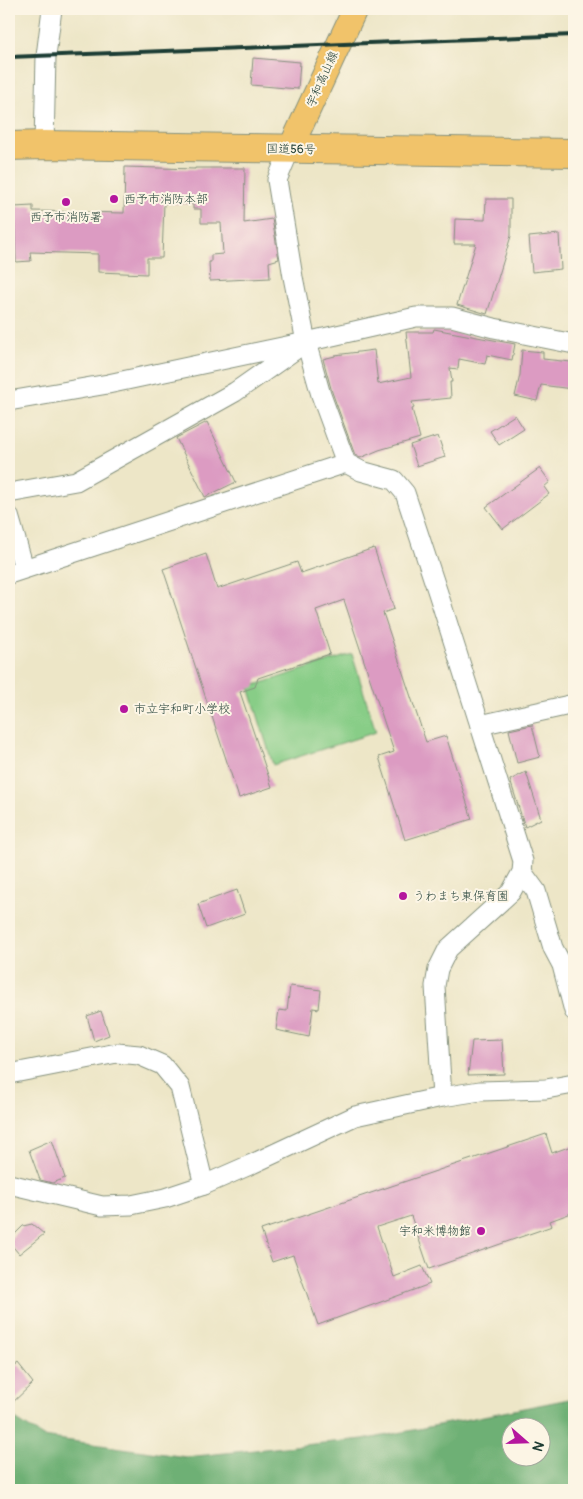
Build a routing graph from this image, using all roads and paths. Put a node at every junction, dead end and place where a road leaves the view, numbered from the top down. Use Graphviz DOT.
graph roads {
  1 [pos="52,9"];
  2 [pos="355,9"];
  3 [pos="44,144"];
  4 [pos="9,146"];
  5 [pos="290,149"];
  6 [pos="574,153"];
  7 [pos="306,342"];
  8 [pos="574,344"];
  9 [pos="9,401"];
  10 [pos="346,463"];
  11 [pos="9,493"];
  12 [pos="9,516"];
  13 [pos="16,571"];
  14 [pos="574,704"];
  15 [pos="480,725"];
  16 [pos="522,872"];
  17 [pos="574,1011"];
  18 [pos="9,1074"];
  19 [pos="574,1084"];
  20 [pos="442,1097"];
  21 [pos="9,1184"];
  22 [pos="204,1184"];
  1 -- 3 [label="street"];
  2 -- 5 [label="main road, 宇和高山線"];
  3 -- 4 [label="highway, 国道56号"];
  3 -- 5 [label="highway, 国道56号"];
  5 -- 6 [label="highway, 国道56号"];
  5 -- 7 [label="street"];
  7 -- 8 [label="street"];
  7 -- 9 [label="street"];
  7 -- 10 [label="street"];
  7 -- 11 [label="street"];
  10 -- 13 [label="street"];
  10 -- 15 [label="street"];
  12 -- 13 [label="street"];
  14 -- 15 [label="street"];
  15 -- 16 [label="street"];
  16 -- 17 [label="street"];
  16 -- 20 [label="street"];
  18 -- 22 [label="street"];
  19 -- 20 [label="street"];
  20 -- 22 [label="street"];
  21 -- 22 [label="street"];
}
